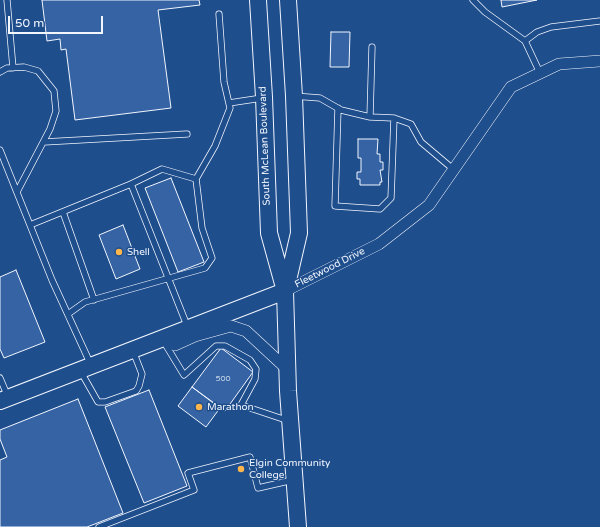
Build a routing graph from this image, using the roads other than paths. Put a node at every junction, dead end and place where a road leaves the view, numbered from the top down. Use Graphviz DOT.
graph roads {
  1 [pos="7,0"];
  2 [pos="258,0"];
  3 [pos="288,0"];
  4 [pos="473,0"];
  5 [pos="219,14"];
  6 [pos="600,21"];
  7 [pos="525,41"];
  8 [pos="372,46"];
  9 [pos="600,61"];
  10 [pos="13,68"];
  11 [pos="0,72"];
  12 [pos="540,73"];
  13 [pos="294,96"];
  14 [pos="264,97"];
  15 [pos="229,103"];
  16 [pos="338,108"];
  17 [pos="370,117"];
  18 [pos="394,118"];
  19 [pos="187,134"];
  20 [pos="44,142"];
  21 [pos="0,150"];
  22 [pos="453,169"];
  23 [pos="196,179"];
  24 [pos="131,184"];
  25 [pos="17,192"];
  26 [pos="63,212"];
  27 [pos="30,225"];
  28 [pos="170,278"];
  29 [pos="285,291"];
  30 [pos="94,300"];
  31 [pos="68,314"];
  32 [pos="188,328"];
  33 [pos="161,338"];
  34 [pos="133,349"];
  35 [pos="86,367"];
  36 [pos="288,369"];
  37 [pos="0,378"];
  38 [pos="4,399"];
  39 [pos="290,421"];
  40 [pos="295,480"];
  41 [pos="99,527"];
  42 [pos="298,527"];
  1 -- 10 [label="lane"];
  2 -- 14 [label="main road, South McLean Boulevard"];
  3 -- 13 [label="main road, South McLean Boulevard"];
  4 -- 7 [label="lane"];
  5 -- 15 [label="lane"];
  6 -- 7 [label="lane"];
  7 -- 12 [label="lane"];
  8 -- 17 [label="lane"];
  9 -- 12 [label="street, Fleetwood Drive"];
  10 -- 11 [label="lane"];
  10 -- 20 [label="lane"];
  12 -- 22 [label="street, Fleetwood Drive"];
  13 -- 16 [label="lane"];
  13 -- 29 [label="main road, South McLean Boulevard"];
  14 -- 15 [label="lane"];
  14 -- 29 [label="main road, South McLean Boulevard"];
  15 -- 23 [label="lane"];
  16 -- 17 [label="lane"];
  16 -- 18 [label="lane"];
  17 -- 18 [label="lane"];
  18 -- 22 [label="lane"];
  19 -- 20 [label="lane"];
  20 -- 25 [label="lane"];
  21 -- 25 [label="lane"];
  22 -- 29 [label="street, Fleetwood Drive"];
  23 -- 24 [label="lane"];
  23 -- 28 [label="lane"];
  24 -- 26 [label="lane"];
  24 -- 28 [label="lane"];
  25 -- 27 [label="lane"];
  26 -- 27 [label="lane"];
  26 -- 30 [label="lane"];
  27 -- 31 [label="lane"];
  28 -- 30 [label="lane"];
  28 -- 32 [label="lane"];
  29 -- 32 [label="main road, Fleetwood Drive"];
  29 -- 36 [label="main road, South McLean Boulevard"];
  30 -- 31 [label="lane"];
  31 -- 35 [label="lane"];
  32 -- 33 [label="main road, Fleetwood Drive"];
  33 -- 34 [label="main road, Fleetwood Drive"];
  33 -- 36 [label="street"];
  33 -- 39 [label="lane"];
  34 -- 35 [label="main road, Fleetwood Drive"];
  34 -- 35 [label="lane"];
  35 -- 38 [label="main road, Fleetwood Drive"];
  36 -- 39 [label="main road, South McLean Boulevard"];
  37 -- 38 [label="lane"];
  39 -- 40 [label="main road, South McLean Boulevard"];
  40 -- 41 [label="lane"];
  40 -- 42 [label="main road, South McLean Boulevard"];
}
